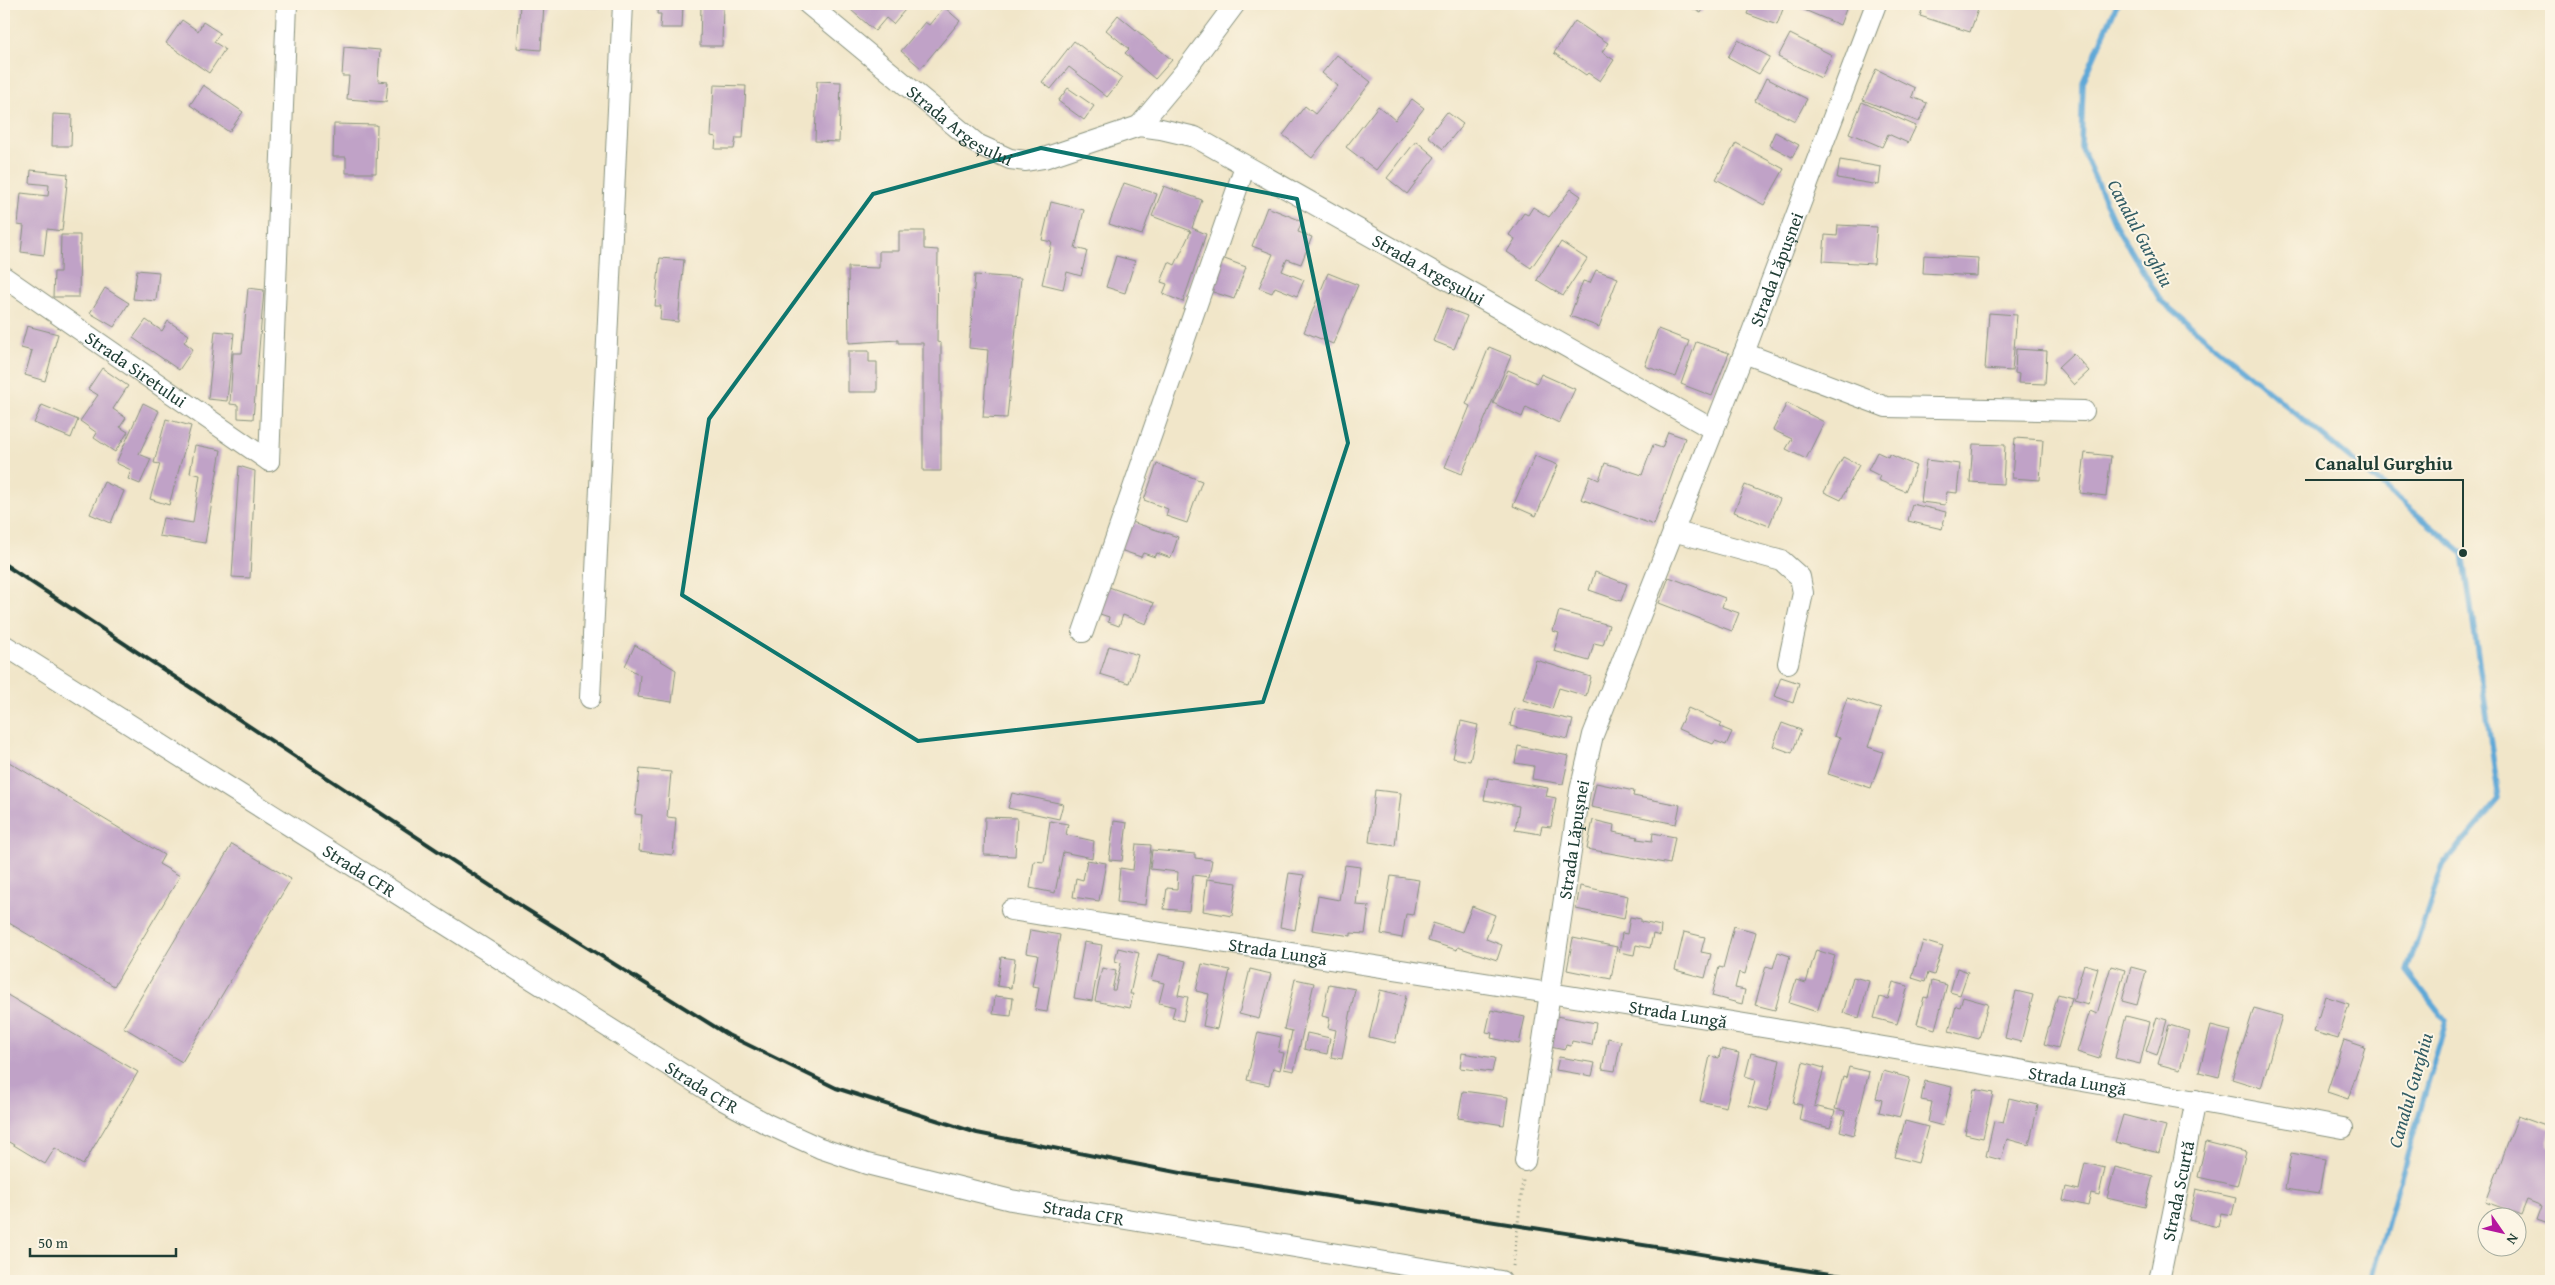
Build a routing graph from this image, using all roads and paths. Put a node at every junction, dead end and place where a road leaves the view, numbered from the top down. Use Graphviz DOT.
graph roads {
  1 [pos="287,4"];
  2 [pos="623,4"];
  3 [pos="808,4"];
  4 [pos="1235,4"];
  5 [pos="1876,4"];
  6 [pos="1138,126"];
  7 [pos="1245,166"];
  8 [pos="4,277"];
  9 [pos="1744,353"];
  10 [pos="2084,412"];
  11 [pos="1714,430"];
  12 [pos="1674,531"];
  13 [pos="1084,632"];
  14 [pos="4,645"];
  15 [pos="1788,663"];
  16 [pos="590,698"];
  17 [pos="1011,910"];
  18 [pos="1549,993"];
  19 [pos="2196,1100"];
  20 [pos="2343,1128"];
  21 [pos="1525,1161"];
  22 [pos="1506,1277"];
  23 [pos="2159,1281"];
  1 -- 8 [label="street, Strada Siretului"];
  2 -- 16 [label="street"];
  3 -- 6 [label="street, Strada Argeșului"];
  4 -- 6 [label="street"];
  5 -- 9 [label="street, Strada Lăpușnei"];
  6 -- 7 [label="street, Strada Argeșului"];
  7 -- 11 [label="street, Strada Argeșului"];
  7 -- 13 [label="street"];
  9 -- 10 [label="street"];
  9 -- 11 [label="street, Strada Lăpușnei"];
  11 -- 12 [label="street, Strada Lăpușnei"];
  12 -- 15 [label="street"];
  12 -- 18 [label="street, Strada Lăpușnei"];
  14 -- 22 [label="street, Strada CFR"];
  17 -- 18 [label="street, Strada Lungă"];
  18 -- 19 [label="street, Strada Lungă"];
  18 -- 21 [label="street, Strada Lăpușnei"];
  19 -- 20 [label="street, Strada Lungă"];
  19 -- 23 [label="street, Strada Scurtă"];
  21 -- 22 [label="path"];
}
